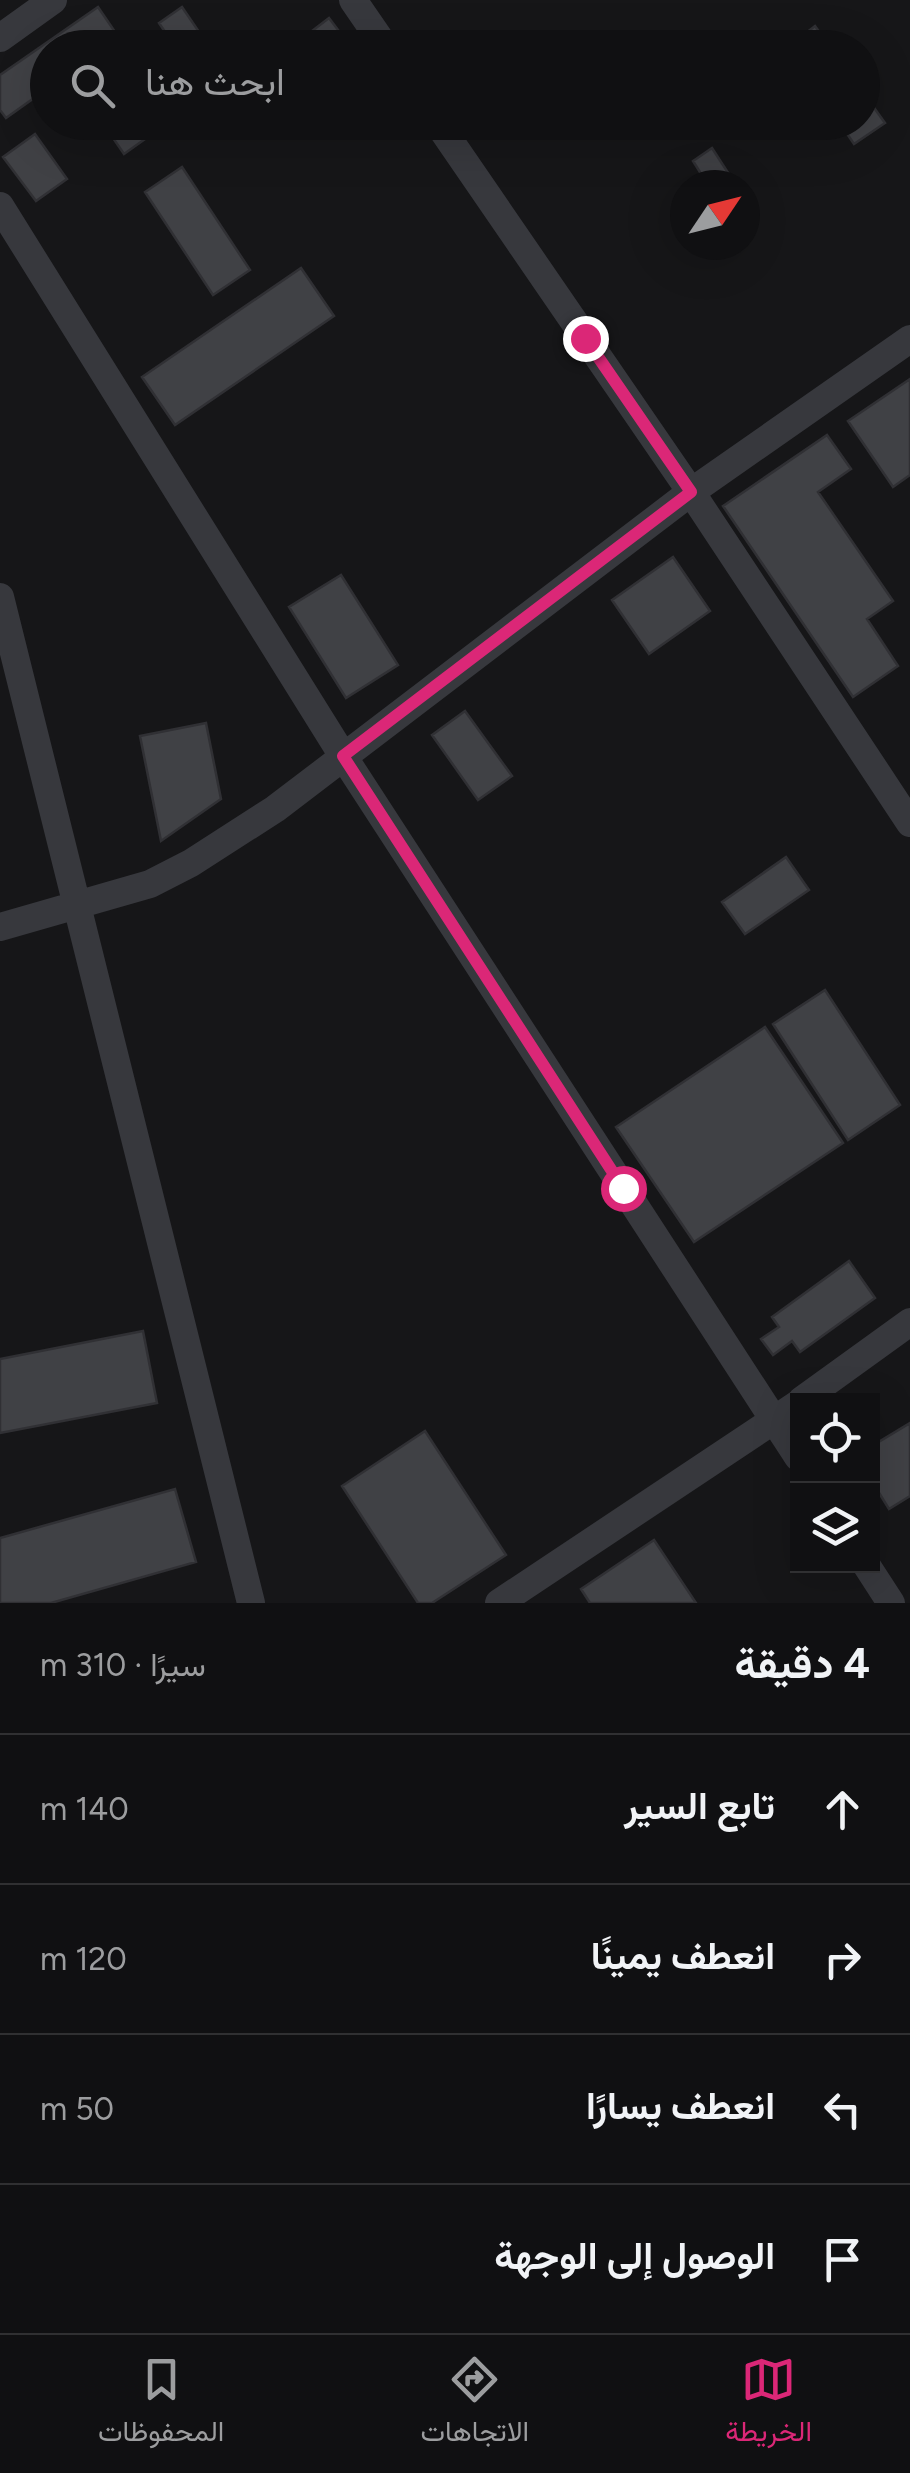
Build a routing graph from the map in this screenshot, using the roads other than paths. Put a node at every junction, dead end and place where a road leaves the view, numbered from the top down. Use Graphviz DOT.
graph roads {
  1 [pos="53,0"];
  2 [pos="353,0"];
  3 [pos="374,30"];
  4 [pos="0,38"];
  5 [pos="449,140"];
  6 [pos="0,206"];
  7 [pos="910,340"];
  8 [pos="691,492"];
  9 [pos="0,597"];
  10 [pos="9,667"];
  11 [pos="343,756"];
  12 [pos="910,823"];
  13 [pos="80,907"];
  14 [pos="0,927"];
  15 [pos="910,1322"];
  16 [pos="812,1393"];
  17 [pos="790,1409"];
  18 [pos="774,1420"];
  19 [pos="790,1445"];
  20 [pos="872,1573"];
  21 [pos="250,1603"];
  22 [pos="499,1603"];
  23 [pos="891,1603"];
  1 -- 4 [label="street"];
  2 -- 3 [label="street"];
  5 -- 8 [label="street"];
  6 -- 11 [label="street"];
  7 -- 8 [label="street"];
  8 -- 11 [label="street"];
  8 -- 12 [label="street"];
  9 -- 10 [label="street"];
  10 -- 13 [label="street"];
  11 -- 13 [label="street"];
  11 -- 18 [label="street"];
  13 -- 14 [label="street"];
  13 -- 21 [label="street"];
  15 -- 16 [label="street"];
  17 -- 18 [label="street"];
  18 -- 19 [label="street"];
  18 -- 22 [label="street"];
  20 -- 23 [label="street"];
}
